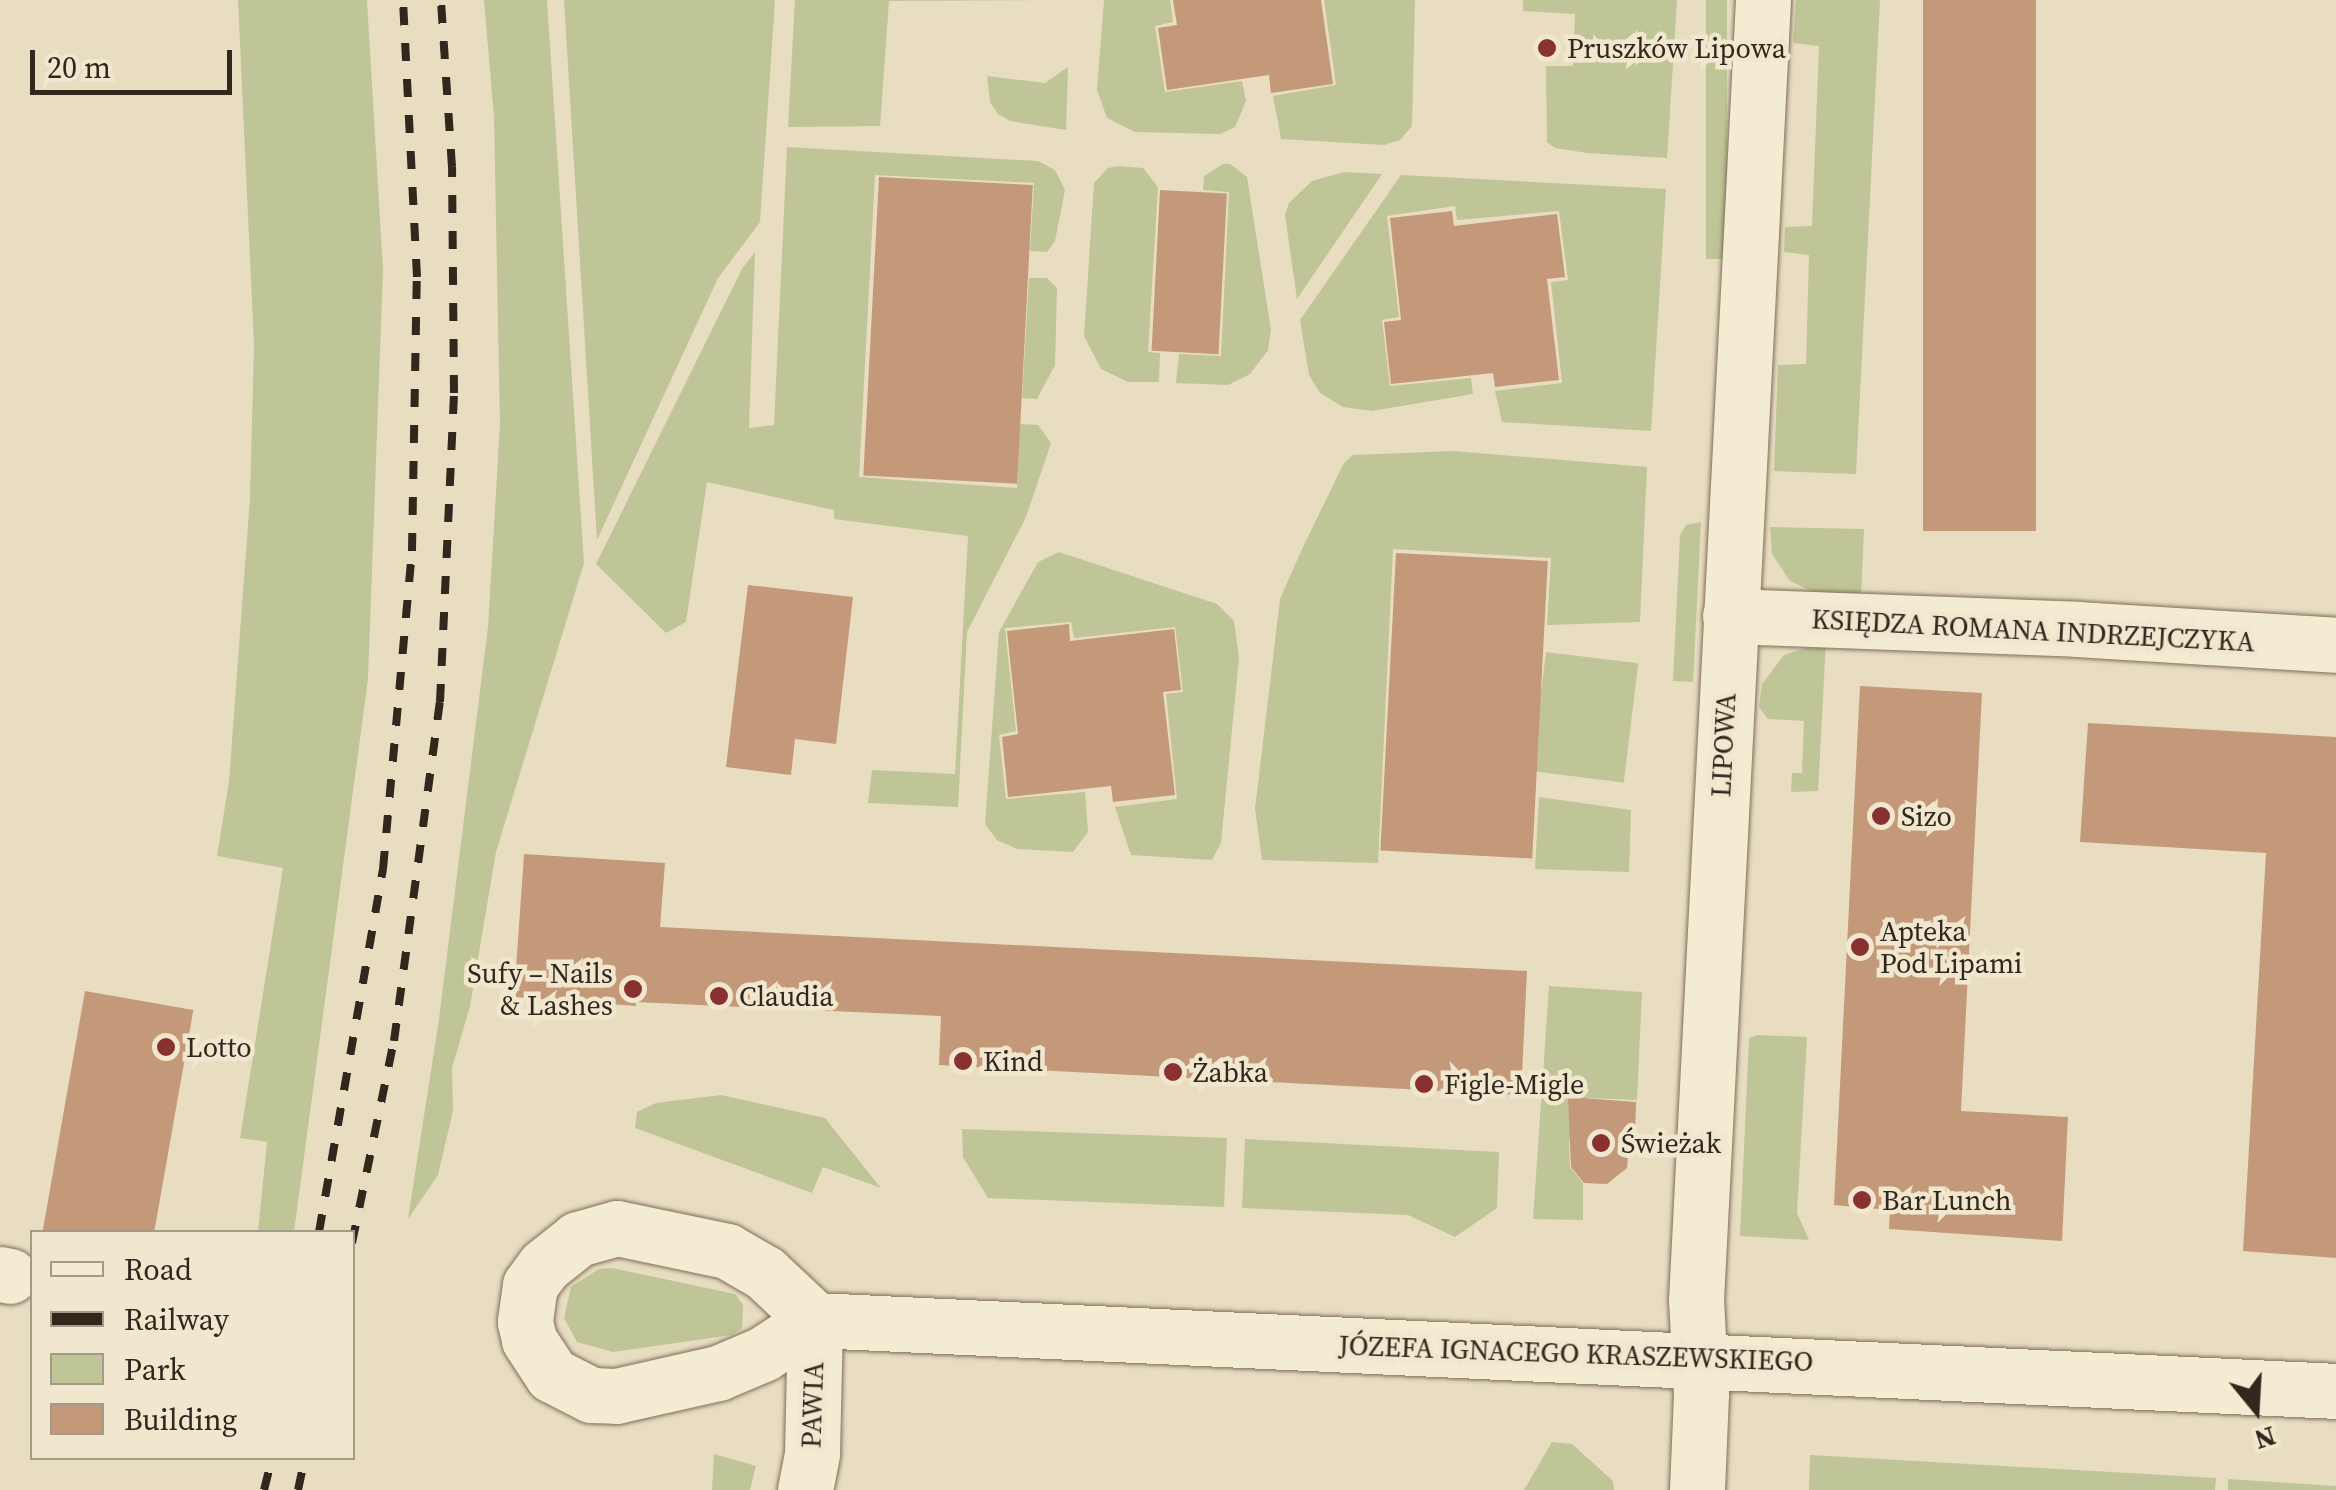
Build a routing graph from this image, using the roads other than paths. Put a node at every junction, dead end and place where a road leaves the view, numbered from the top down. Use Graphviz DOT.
graph roads {
  1 [pos="1763,0"];
  2 [pos="1730,616"];
  3 [pos="2336,644"];
  4 [pos="815,1320"];
  5 [pos="1699,1359"];
  6 [pos="2336,1391"];
  7 [pos="805,1490"];
  8 [pos="1696,1490"];
  1 -- 2 [label="street, LIPOWA"];
  2 -- 3 [label="street, KSIĘDZA ROMANA INDRZEJCZYKA"];
  2 -- 5 [label="street, LIPOWA"];
  4 -- 4 [label="street"];
  4 -- 5 [label="street, JÓZEFA IGNACEGO KRASZEWSKIEGO"];
  4 -- 7 [label="street, PAWIA"];
  5 -- 6 [label="street, JÓZEFA IGNACEGO KRASZEWSKIEGO"];
  5 -- 8 [label="street, LIPOWA"];
}
